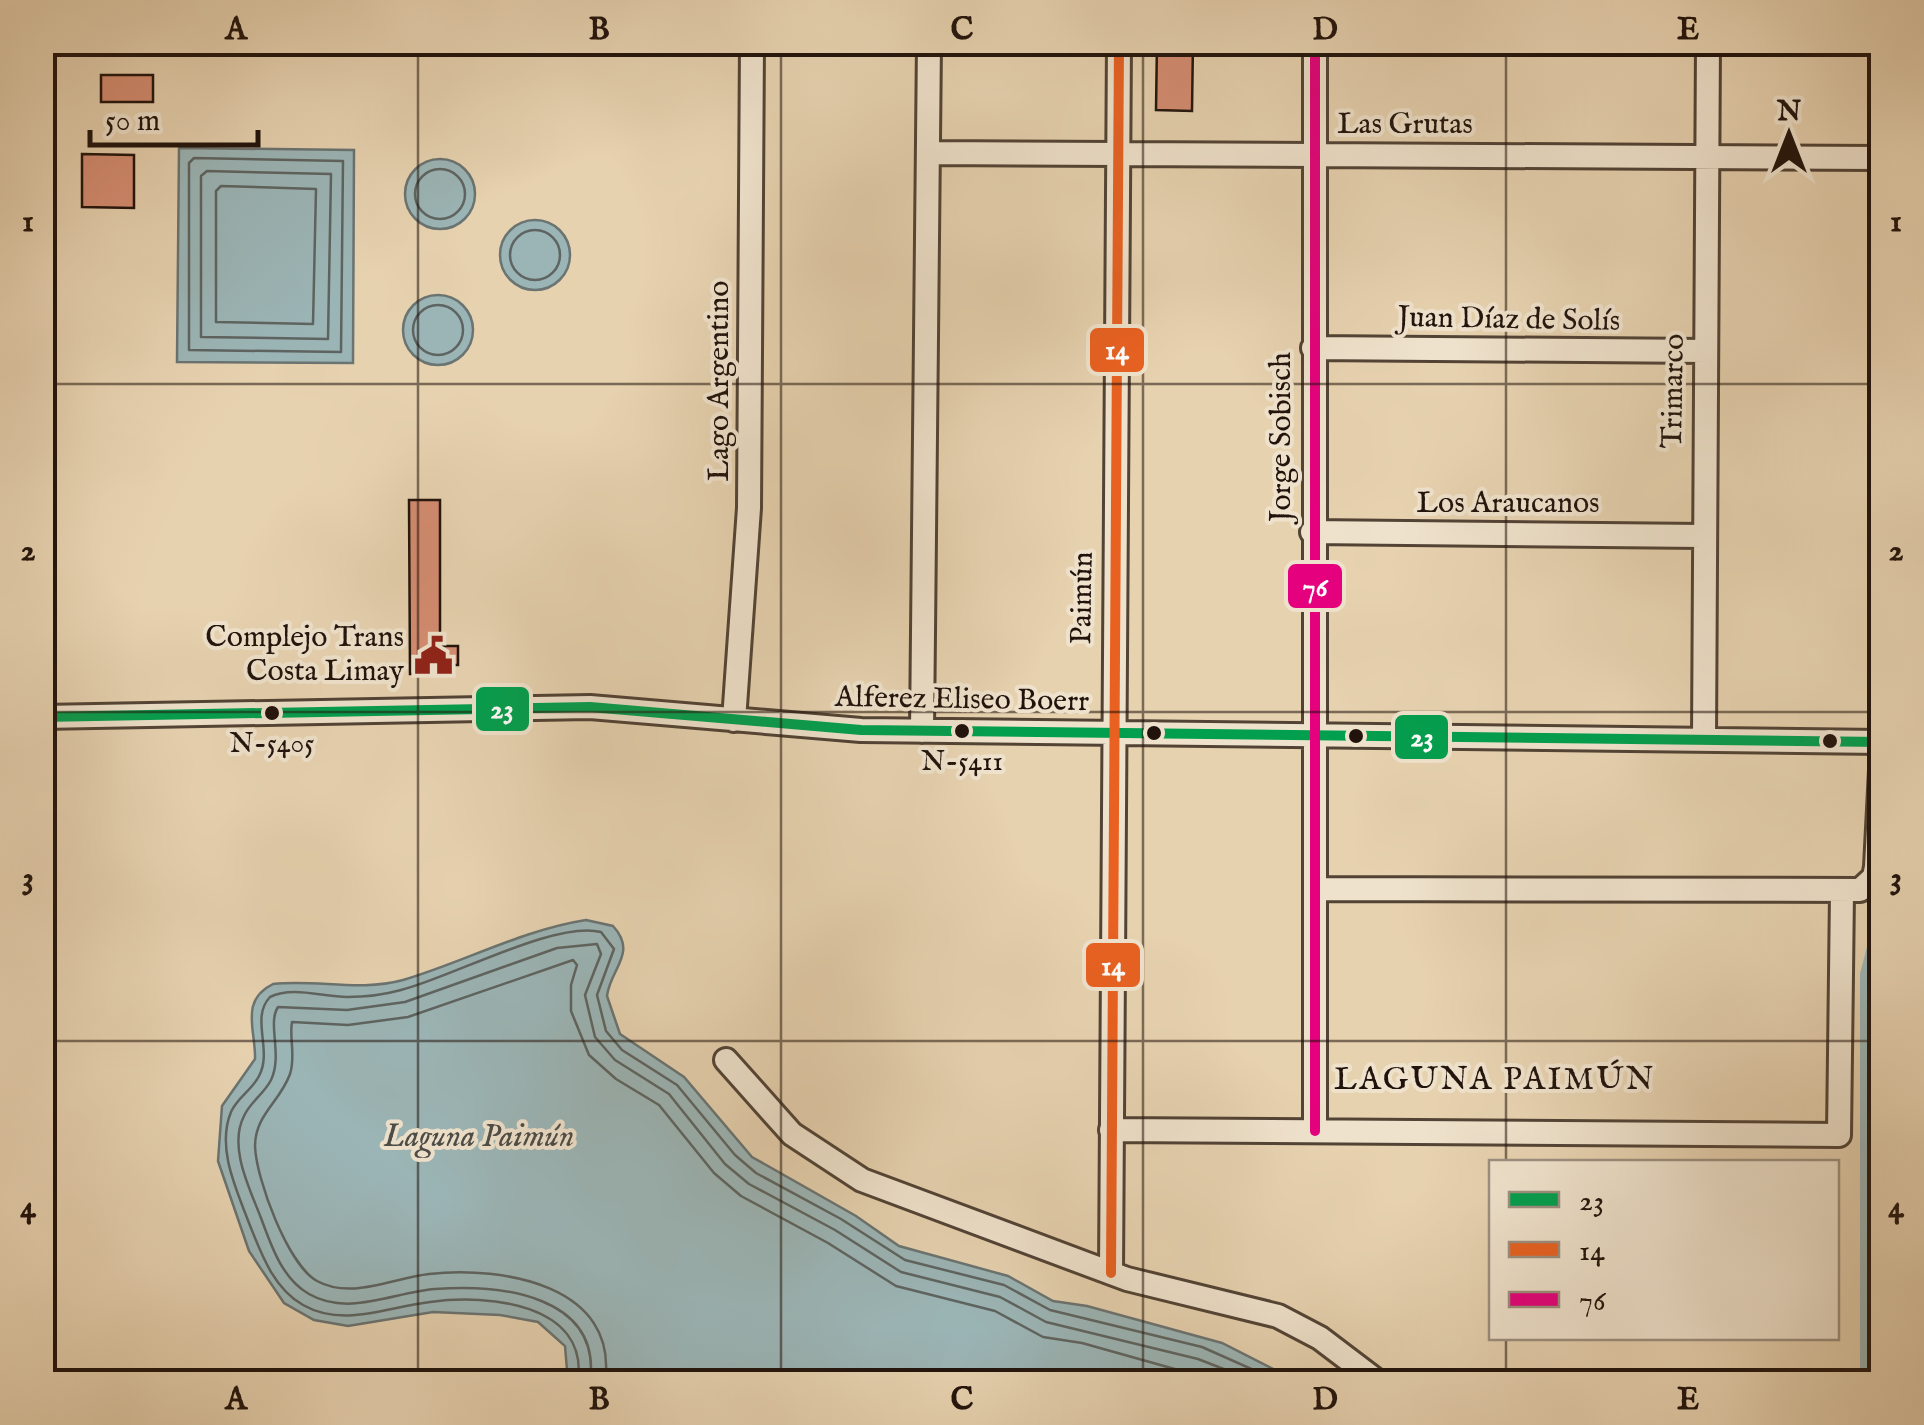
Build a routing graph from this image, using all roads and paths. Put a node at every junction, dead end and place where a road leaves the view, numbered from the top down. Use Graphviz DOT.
graph roads {
  1 [pos="752,42"];
  2 [pos="929,42"];
  3 [pos="1119,42"];
  4 [pos="1315,42"];
  5 [pos="1708,42"];
  6 [pos="928,153"];
  7 [pos="1118,154"];
  8 [pos="1314,155"];
  9 [pos="1707,157"];
  10 [pos="1882,158"];
  11 [pos="1313,348"];
  12 [pos="1705,352"];
  13 [pos="1312,532"];
  14 [pos="1703,536"];
  15 [pos="42,718"];
  16 [pos="734,720"];
  17 [pos="922,731"];
  18 [pos="1112,733"];
  19 [pos="1317,735"];
  20 [pos="1704,739"];
  21 [pos="1882,742"];
  22 [pos="1882,751"];
  23 [pos="1316,889"];
  24 [pos="1842,893"];
  25 [pos="726,1060"];
  26 [pos="1111,1130"];
  27 [pos="1315,1131"];
  28 [pos="1110,1273"];
  29 [pos="1378,1382"];
  1 -- 16 [label="street, Lago Argentino"];
  2 -- 6 [label="street"];
  3 -- 7 [label="street, Paimún"];
  4 -- 8 [label="street, Jorge Sobisch"];
  5 -- 9 [label="street, Trimarco"];
  6 -- 7 [label="street, Las Grutas"];
  6 -- 17 [label="street"];
  7 -- 8 [label="street, Las Grutas"];
  7 -- 18 [label="street, Paimún"];
  8 -- 9 [label="street, Las Grutas"];
  8 -- 11 [label="street, Jorge Sobisch"];
  9 -- 10 [label="street, Las Grutas"];
  9 -- 12 [label="street, Trimarco"];
  11 -- 12 [label="street, Juan Díaz de Solís"];
  11 -- 13 [label="street, Jorge Sobisch"];
  12 -- 14 [label="street, Trimarco"];
  13 -- 14 [label="street, Los Araucanos"];
  13 -- 19 [label="street, Jorge Sobisch"];
  14 -- 20 [label="street, Trimarco"];
  15 -- 16 [label="street, Alferez Eliseo Boerr"];
  16 -- 17 [label="street, Alferez Eliseo Boerr"];
  17 -- 18 [label="street, Alferez Eliseo Boerr"];
  18 -- 19 [label="street, Alferez Eliseo Boerr"];
  18 -- 26 [label="street, Paimún"];
  19 -- 20 [label="street, Alferez Eliseo Boerr"];
  19 -- 23 [label="street, Jorge Sobisch"];
  20 -- 21 [label="street, Alferez Eliseo Boerr"];
  22 -- 24 [label="street"];
  23 -- 24 [label="street"];
  23 -- 27 [label="street, Jorge Sobisch"];
  24 -- 27 [label="street"];
  25 -- 28 [label="street"];
  26 -- 27 [label="street"];
  26 -- 28 [label="street, Paimún"];
  28 -- 29 [label="street"];
}
